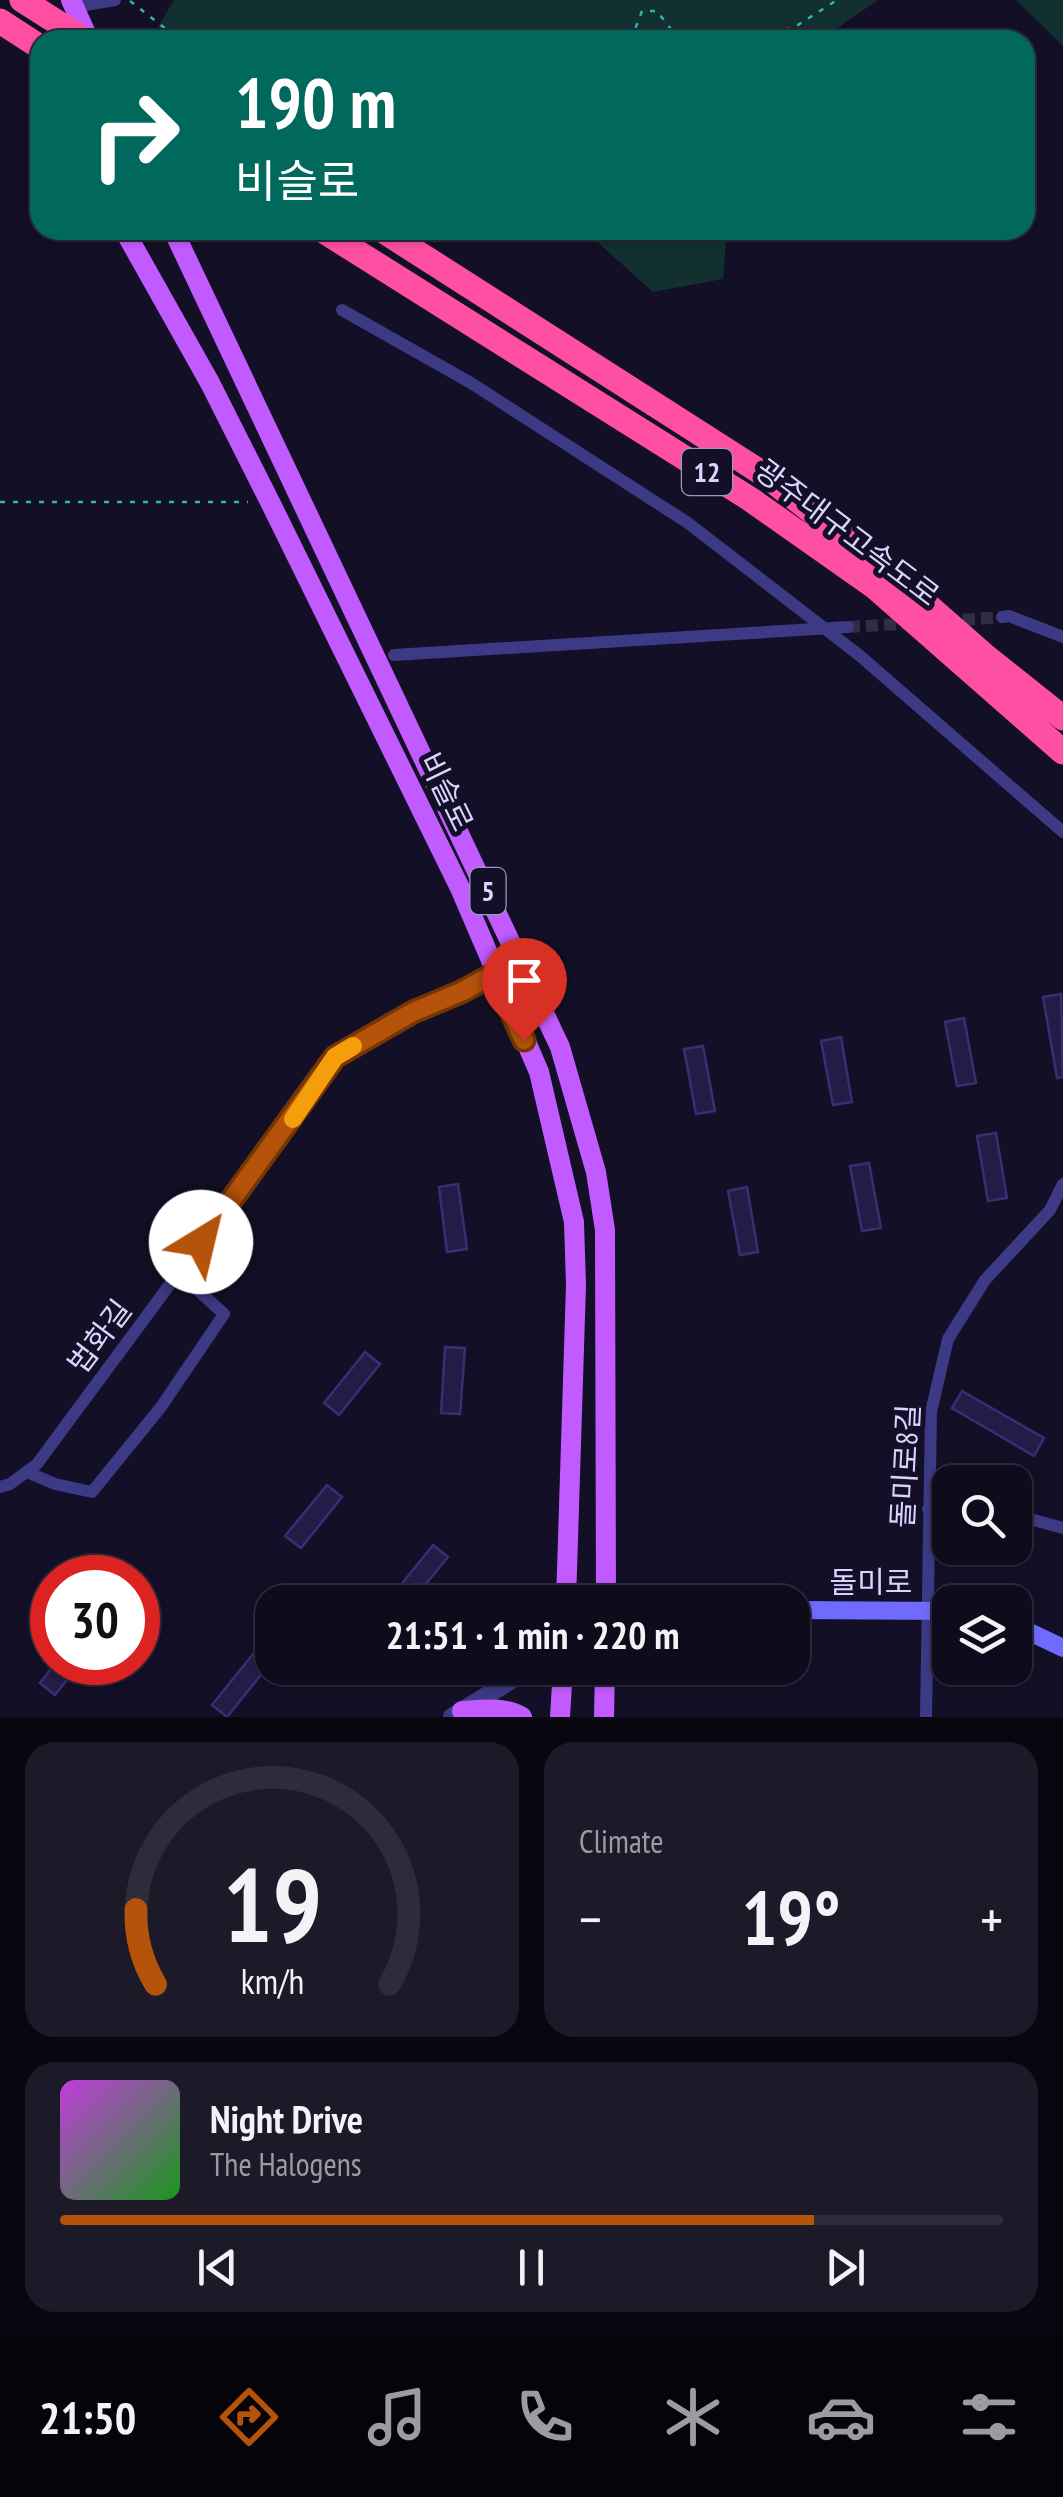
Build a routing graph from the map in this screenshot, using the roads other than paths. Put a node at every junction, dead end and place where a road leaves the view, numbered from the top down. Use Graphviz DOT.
graph roads {
  1 [pos="19,0"];
  2 [pos="114,0"];
  3 [pos="73,3"];
  4 [pos="0,20"];
  5 [pos="30,30"];
  6 [pos="70,30"];
  7 [pos="83,30"];
  8 [pos="30,40"];
  9 [pos="130,240"];
  10 [pos="178,240"];
  11 [pos="338,240"];
  12 [pos="398,240"];
  13 [pos="342,310"];
  14 [pos="1002,616"];
  15 [pos="848,628"];
  16 [pos="826,630"];
  17 [pos="1063,638"];
  18 [pos="394,655"];
  19 [pos="1063,718"];
  20 [pos="1063,752"];
  21 [pos="1063,832"];
  22 [pos="494,974"];
  23 [pos="1063,1184"];
  24 [pos="178,1273"];
  25 [pos="28,1472"];
  26 [pos="0,1487"];
  27 [pos="928,1509"];
  28 [pos="932,1509"];
  29 [pos="1032,1520"];
  30 [pos="1063,1528"];
  31 [pos="567,1585"];
  32 [pos="606,1585"];
  33 [pos="810,1610"];
  34 [pos="926,1611"];
  35 [pos="932,1611"];
  36 [pos="1032,1632"];
  37 [pos="1063,1648"];
  38 [pos="504,1685"];
  39 [pos="562,1685"];
  40 [pos="605,1685"];
  41 [pos="457,1714"];
  42 [pos="522,1717"];
  43 [pos="560,1717"];
  44 [pos="604,1717"];
  45 [pos="926,1717"];
  1 -- 5 [label="main road"];
  1 -- 6 [label="highway"];
  2 -- 3 [label="street"];
  3 -- 7 [label="main road"];
  4 -- 8 [label="highway"];
  9 -- 22 [label="main road, 비슬로 / 5"];
  10 -- 32 [label="main road, 비슬로 / 5"];
  11 -- 20 [label="highway, 광주대구고속도로 / 12"];
  12 -- 19 [label="highway, 광주대구고속도로 / 12"];
  13 -- 16 [label="street"];
  14 -- 17 [label="street"];
  15 -- 16 [label="street"];
  16 -- 18 [label="street"];
  16 -- 21 [label="street"];
  22 -- 24 [label="street, 법화길"];
  22 -- 31 [label="main road, 비슬로 / 5"];
  23 -- 27 [label="street, 돌미로8길"];
  24 -- 25 [label="street, 법화길"];
  24 -- 25 [label="street"];
  25 -- 26 [label="street, 법화길"];
  27 -- 28 [label="street"];
  27 -- 34 [label="street, 돌미로8길"];
  29 -- 30 [label="street"];
  33 -- 34 [label="main road, 돌미로"];
  34 -- 35 [label="main road, 돌미로"];
  34 -- 45 [label="street, 돌미로8길"];
  36 -- 37 [label="main road"];
  38 -- 41 [label="street"];
  39 -- 43 [label="main road"];
  40 -- 44 [label="main road"];
  41 -- 42 [label="main road"];
}
